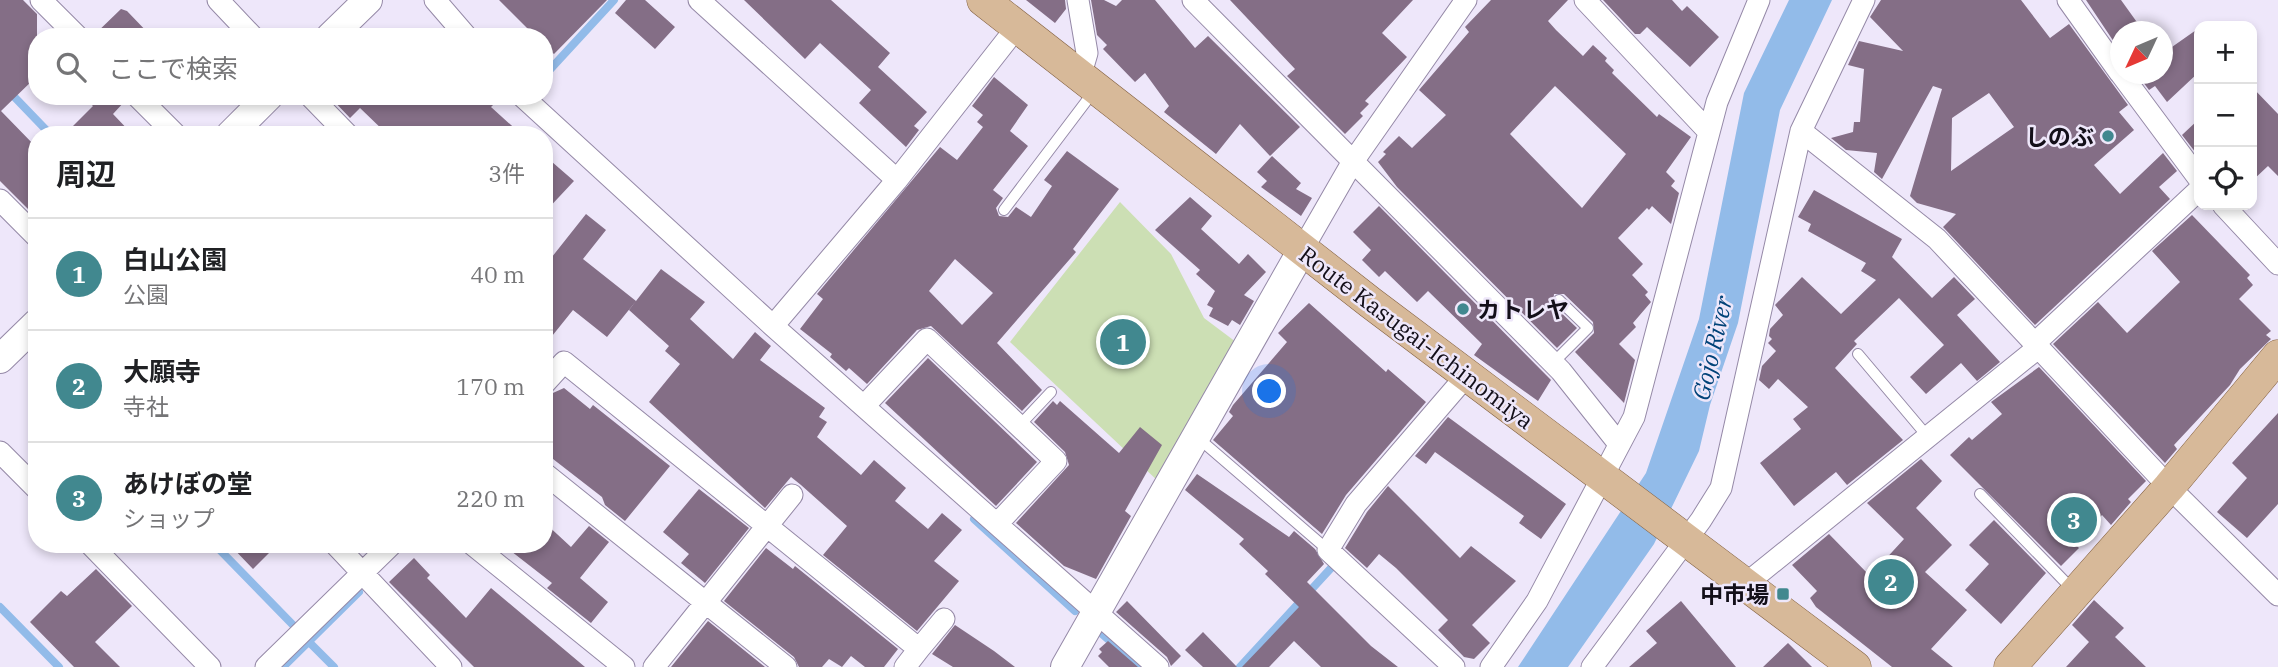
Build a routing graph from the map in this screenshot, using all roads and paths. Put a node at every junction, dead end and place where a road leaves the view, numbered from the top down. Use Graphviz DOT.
graph roads {
  1 [pos="218,0"];
  2 [pos="368,0"];
  3 [pos="435,0"];
  4 [pos="699,0"];
  5 [pos="983,0"];
  6 [pos="1078,0"];
  7 [pos="1193,0"];
  8 [pos="1466,0"];
  9 [pos="1585,0"];
  10 [pos="1759,0"];
  11 [pos="1864,0"];
  12 [pos="2068,0"];
  13 [pos="54,4"];
  14 [pos="1017,27"];
  15 [pos="71,28"];
  16 [pos="244,28"];
  17 [pos="339,28"];
  18 [pos="459,28"];
  19 [pos="2110,58"];
  20 [pos="1087,83"];
  21 [pos="2129,84"];
  22 [pos="147,105"];
  23 [pos="260,105"];
  24 [pos="319,105"];
  25 [pos="532,105"];
  26 [pos="167,126"];
  27 [pos="239,126"];
  28 [pos="339,126"];
  29 [pos="1801,131"];
  30 [pos="1709,132"];
  31 [pos="1352,163"];
  32 [pos="2194,172"];
  33 [pos="897,180"];
  34 [pos="2194,195"];
  35 [pos="0,200"];
  36 [pos="1004,210"];
  37 [pos="2228,210"];
  38 [pos="28,228"];
  39 [pos="1302,250"];
  40 [pos="2278,264"];
  41 [pos="1559,300"];
  42 [pos="774,326"];
  43 [pos="28,332"];
  44 [pos="2037,345"];
  45 [pos="1858,354"];
  46 [pos="2278,356"];
  47 [pos="0,359"];
  48 [pos="1553,363"];
  49 [pos="553,374"];
  50 [pos="1467,375"];
  51 [pos="1051,392"];
  52 [pos="864,407"];
  53 [pos="1019,426"];
  54 [pos="1196,436"];
  55 [pos="1928,437"];
  56 [pos="1619,444"];
  57 [pos="0,452"];
  58 [pos="1604,479"];
  59 [pos="28,480"];
  60 [pos="553,480"];
  61 [pos="2169,487"];
  62 [pos="1980,494"];
  63 [pos="792,495"];
  64 [pos="997,524"];
  65 [pos="767,526"];
  66 [pos="1687,539"];
  67 [pos="1328,550"];
  68 [pos="99,553"];
  69 [pos="344,553"];
  70 [pos="383,553"];
  71 [pos="483,553"];
  72 [pos="363,573"];
  73 [pos="1747,583"];
  74 [pos="2076,592"];
  75 [pos="2278,595"];
  76 [pos="706,603"];
  77 [pos="1097,612"];
  78 [pos="944,618"];
  79 [pos="919,649"];
  80 [pos="210,667"];
  81 [pos="266,667"];
  82 [pos="451,667"];
  83 [pos="624,667"];
  84 [pos="654,667"];
  85 [pos="785,667"];
  86 [pos="905,667"];
  87 [pos="1065,667"];
  88 [pos="1158,667"];
  89 [pos="1454,667"];
  90 [pos="1491,667"];
  91 [pos="1592,667"];
  92 [pos="1855,667"];
  93 [pos="2010,667"];
  1 -- 16 [label="street"];
  2 -- 17 [label="street"];
  3 -- 18 [label="street"];
  4 -- 33 [label="street"];
  5 -- 14 [label="main road, Route Kasugai-Ichinomiya"];
  6 -- 20 [label="street"];
  7 -- 31 [label="street"];
  8 -- 31 [label="street"];
  9 -- 30 [label="street"];
  10 -- 30 [label="street"];
  11 -- 29 [label="street"];
  12 -- 19 [label="street"];
  13 -- 15 [label="street"];
  14 -- 20 [label="main road, Route Kasugai-Ichinomiya"];
  14 -- 33 [label="street"];
  20 -- 36 [label="lane"];
  20 -- 39 [label="main road, Route Kasugai-Ichinomiya"];
  21 -- 32 [label="street"];
  22 -- 26 [label="street"];
  23 -- 27 [label="street"];
  24 -- 28 [label="street"];
  25 -- 42 [label="street"];
  29 -- 44 [label="street"];
  29 -- 66 [label="street"];
  30 -- 56 [label="street"];
  31 -- 39 [label="street"];
  31 -- 48 [label="street"];
  33 -- 42 [label="street"];
  34 -- 44 [label="street"];
  35 -- 38 [label="street"];
  37 -- 40 [label="street"];
  39 -- 50 [label="main road, Route Kasugai-Ichinomiya"];
  39 -- 54 [label="street"];
  41 -- 48 [label="lane"];
  42 -- 52 [label="street"];
  43 -- 47 [label="street"];
  44 -- 55 [label="street"];
  44 -- 61 [label="street"];
  45 -- 55 [label="lane"];
  46 -- 61 [label="main road"];
  48 -- 56 [label="street"];
  49 -- 65 [label="street"];
  50 -- 58 [label="main road, Route Kasugai-Ichinomiya"];
  50 -- 67 [label="street"];
  51 -- 53 [label="lane"];
  52 -- 53 [label="street"];
  52 -- 64 [label="street"];
  53 -- 64 [label="street"];
  54 -- 67 [label="lane"];
  54 -- 77 [label="street"];
  55 -- 73 [label="street"];
  56 -- 58 [label="street"];
  57 -- 59 [label="street"];
  58 -- 66 [label="main road, Route Kasugai-Ichinomiya"];
  58 -- 90 [label="street"];
  60 -- 76 [label="street"];
  61 -- 74 [label="main road"];
  61 -- 75 [label="street"];
  62 -- 74 [label="lane"];
  63 -- 65 [label="street"];
  64 -- 77 [label="street"];
  65 -- 76 [label="street"];
  65 -- 79 [label="street"];
  66 -- 73 [label="main road, Route Kasugai-Ichinomiya"];
  66 -- 91 [label="street"];
  67 -- 89 [label="street"];
  68 -- 80 [label="street"];
  69 -- 72 [label="street"];
  70 -- 72 [label="street"];
  71 -- 83 [label="street"];
  72 -- 81 [label="street"];
  72 -- 82 [label="street"];
  73 -- 92 [label="main road, Route Kasugai-Ichinomiya"];
  74 -- 93 [label="main road"];
  76 -- 84 [label="street"];
  76 -- 85 [label="street"];
  77 -- 87 [label="street"];
  77 -- 88 [label="street"];
  78 -- 79 [label="street"];
  79 -- 86 [label="street"];
}
